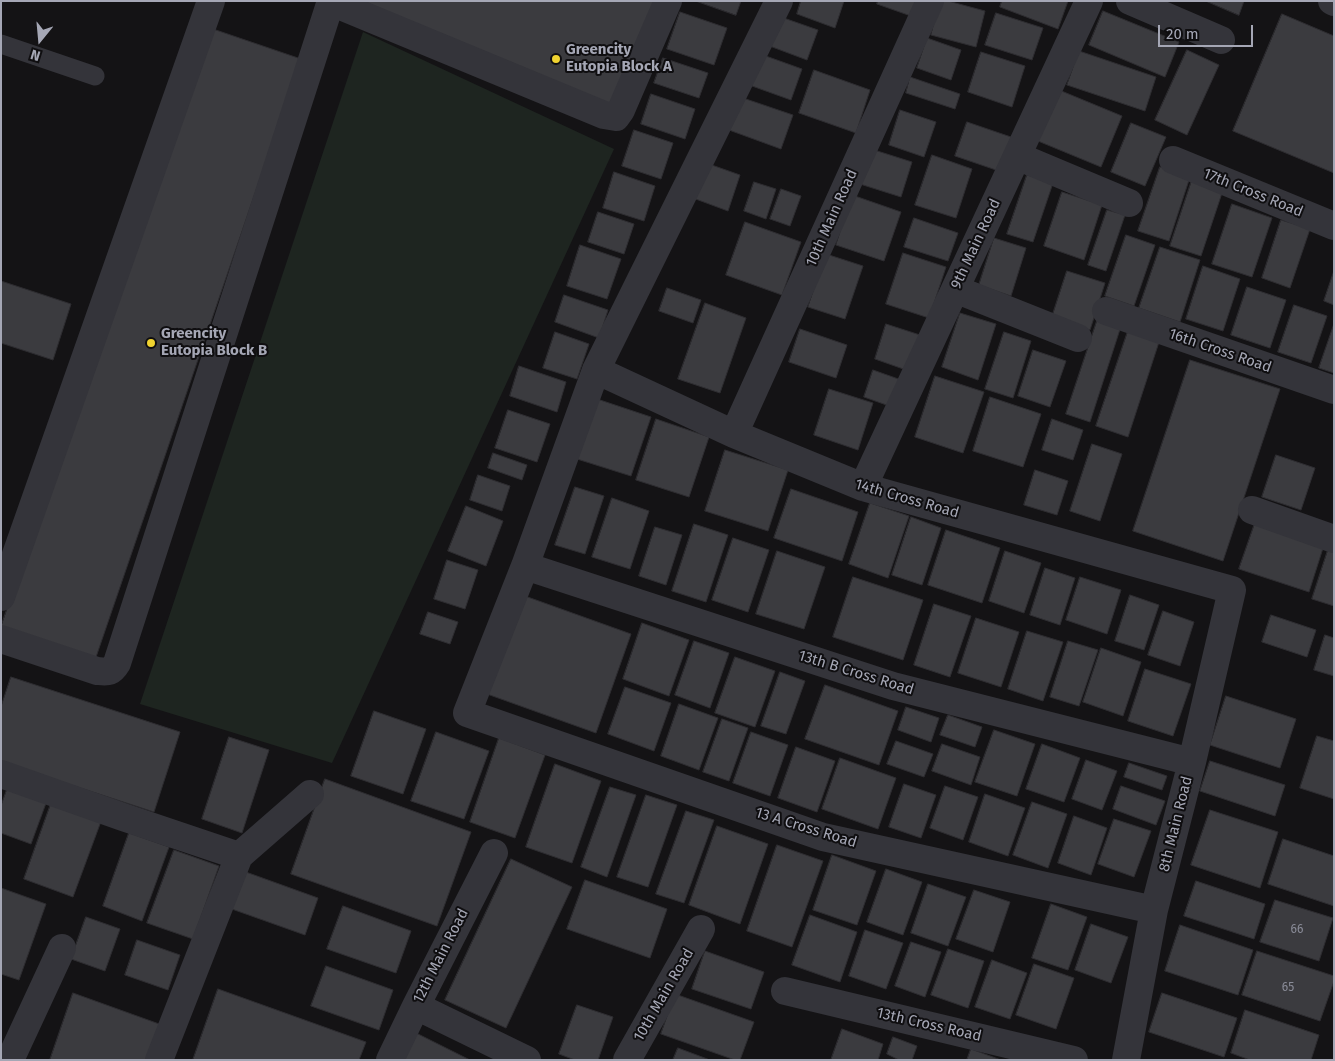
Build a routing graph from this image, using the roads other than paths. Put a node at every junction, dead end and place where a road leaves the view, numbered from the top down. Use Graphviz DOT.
graph roads {
  1 [pos="211,1"];
  2 [pos="668,1"];
  3 [pos="779,1"];
  4 [pos="930,1"];
  5 [pos="1089,1"];
  6 [pos="1130,1"];
  7 [pos="331,2"];
  8 [pos="1166,8"];
  9 [pos="1221,40"];
  10 [pos="1,44"];
  11 [pos="95,76"];
  12 [pos="1017,156"];
  13 [pos="1173,160"];
  14 [pos="1129,203"];
  15 [pos="1334,226"];
  16 [pos="955,289"];
  17 [pos="1106,311"];
  18 [pos="1078,338"];
  19 [pos="596,370"];
  20 [pos="1334,390"];
  21 [pos="734,434"];
  22 [pos="862,487"];
  23 [pos="1252,510"];
  24 [pos="1334,539"];
  25 [pos="524,566"];
  26 [pos="1232,590"];
  27 [pos="1,597"];
  28 [pos="1,639"];
  29 [pos="1192,762"];
  30 [pos="1,774"];
  31 [pos="310,794"];
  32 [pos="494,853"];
  33 [pos="239,856"];
  34 [pos="1154,910"];
  35 [pos="702,929"];
  36 [pos="62,948"];
  37 [pos="784,991"];
  38 [pos="416,1006"];
  39 [pos="10,1060"];
  40 [pos="159,1060"];
  41 [pos="390,1060"];
  42 [pos="527,1060"];
  43 [pos="627,1060"];
  44 [pos="1074,1060"];
  45 [pos="1126,1060"];
  1 -- 27 [label="street"];
  2 -- 7 [label="street"];
  3 -- 19 [label="street"];
  4 -- 21 [label="street, 10th Main Road"];
  5 -- 12 [label="street, 9th Main Road"];
  6 -- 8 [label="street"];
  7 -- 28 [label="street"];
  8 -- 9 [label="street"];
  10 -- 11 [label="lane"];
  12 -- 14 [label="street"];
  12 -- 16 [label="street, 9th Main Road"];
  13 -- 15 [label="street, 17th Cross Road"];
  16 -- 18 [label="street"];
  16 -- 22 [label="street, 9th Main Road"];
  17 -- 20 [label="street, 16th Cross Road"];
  19 -- 21 [label="street, 14th Cross Road"];
  19 -- 25 [label="street"];
  21 -- 22 [label="street, 14th Cross Road"];
  22 -- 26 [label="street, 14th Cross Road"];
  23 -- 24 [label="street"];
  25 -- 29 [label="street, 13th B Cross Road"];
  25 -- 34 [label="street, 13 A Cross Road"];
  26 -- 29 [label="street, 8th Main Road"];
  29 -- 34 [label="street, 8th Main Road"];
  30 -- 33 [label="street"];
  31 -- 33 [label="street"];
  32 -- 38 [label="street, 12th Main Road"];
  33 -- 40 [label="street"];
  34 -- 45 [label="street, 8th Main Road"];
  35 -- 43 [label="street, 10th Main Road"];
  36 -- 39 [label="street"];
  37 -- 44 [label="street, 13th Cross Road"];
  38 -- 41 [label="street, 12th Main Road"];
  38 -- 42 [label="street"];
}
